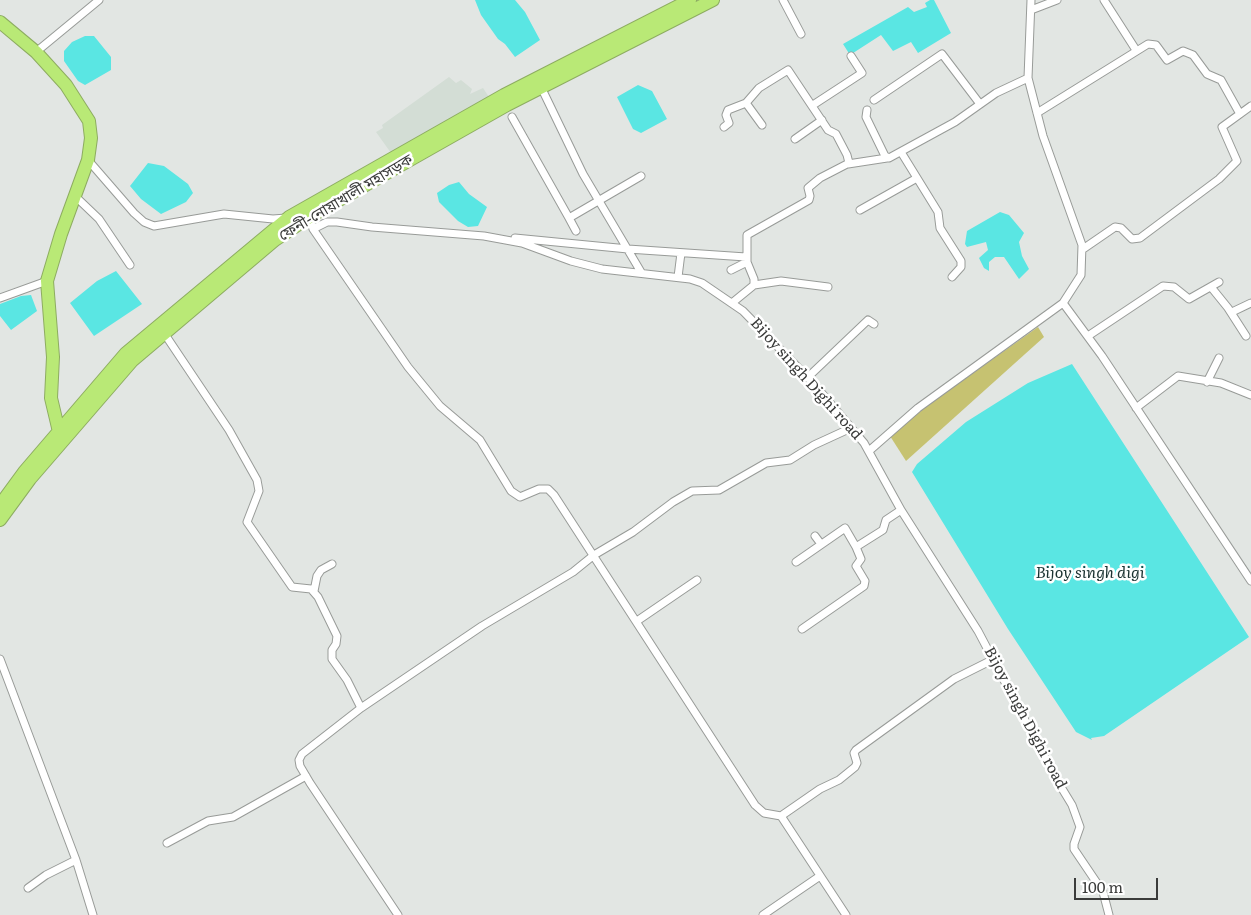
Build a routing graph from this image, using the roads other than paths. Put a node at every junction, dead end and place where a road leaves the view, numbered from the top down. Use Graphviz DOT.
graph roads {
  1 [pos="99,0"];
  2 [pos="690,0"];
  3 [pos="713,0"];
  4 [pos="783,0"];
  5 [pos="1031,0"];
  6 [pos="1057,0"];
  7 [pos="1104,0"];
  8 [pos="1031,10"];
  9 [pos="0,22"];
  10 [pos="801,34"];
  11 [pos="1136,50"];
  12 [pos="36,52"];
  13 [pos="851,56"];
  14 [pos="1028,78"];
  15 [pos="541,87"];
  16 [pos="874,100"];
  17 [pos="746,103"];
  18 [pos="980,104"];
  19 [pos="813,106"];
  20 [pos="1251,106"];
  21 [pos="866,110"];
  22 [pos="1037,113"];
  23 [pos="1240,114"];
  24 [pos="512,117"];
  25 [pos="822,120"];
  26 [pos="762,125"];
  27 [pos="724,127"];
  28 [pos="795,139"];
  29 [pos="901,152"];
  30 [pos="887,158"];
  31 [pos="88,160"];
  32 [pos="848,164"];
  33 [pos="641,176"];
  34 [pos="917,178"];
  35 [pos="76,197"];
  36 [pos="600,200"];
  37 [pos="860,210"];
  38 [pos="311,216"];
  39 [pos="289,217"];
  40 [pos="569,218"];
  41 [pos="313,229"];
  42 [pos="576,231"];
  43 [pos="503,236"];
  44 [pos="628,249"];
  45 [pos="1082,249"];
  46 [pos="681,253"];
  47 [pos="746,259"];
  48 [pos="130,265"];
  49 [pos="731,270"];
  50 [pos="641,272"];
  51 [pos="952,276"];
  52 [pos="678,277"];
  53 [pos="47,281"];
  54 [pos="1219,282"];
  55 [pos="754,285"];
  56 [pos="828,287"];
  57 [pos="1211,287"];
  58 [pos="0,298"];
  59 [pos="732,302"];
  60 [pos="1064,303"];
  61 [pos="1251,303"];
  62 [pos="1232,312"];
  63 [pos="874,324"];
  64 [pos="164,333"];
  65 [pos="1088,336"];
  66 [pos="1246,336"];
  67 [pos="1219,358"];
  68 [pos="807,378"];
  69 [pos="1207,382"];
  70 [pos="1251,395"];
  71 [pos="1136,408"];
  72 [pos="852,428"];
  73 [pos="59,430"];
  74 [pos="60,444"];
  75 [pos="869,451"];
  76 [pos="0,505"];
  77 [pos="902,510"];
  78 [pos="0,520"];
  79 [pos="815,536"];
  80 [pos="821,544"];
  81 [pos="856,547"];
  82 [pos="594,555"];
  83 [pos="796,562"];
  84 [pos="332,564"];
  85 [pos="697,580"];
  86 [pos="1251,581"];
  87 [pos="314,591"];
  88 [pos="637,621"];
  89 [pos="802,629"];
  90 [pos="0,659"];
  91 [pos="994,659"];
  92 [pos="361,708"];
  93 [pos="306,776"];
  94 [pos="781,816"];
  95 [pos="168,843"];
  96 [pos="76,860"];
  97 [pos="820,876"];
  98 [pos="28,888"];
  99 [pos="93,915"];
  100 [pos="398,915"];
  101 [pos="762,915"];
  102 [pos="846,915"];
  103 [pos="1109,915"];
  1 -- 12 [label="street"];
  2 -- 39 [label="highway, ফেনী-নোয়াখালী মহাসড়ক"];
  3 -- 15 [label="highway, ফেনী-নোয়াখালী মহাসড়ক"];
  4 -- 10 [label="street"];
  5 -- 8 [label="street"];
  6 -- 8 [label="street"];
  7 -- 11 [label="street"];
  8 -- 14 [label="street"];
  9 -- 12 [label="highway"];
  11 -- 22 [label="street"];
  11 -- 23 [label="street"];
  12 -- 31 [label="highway"];
  13 -- 19 [label="street"];
  14 -- 18 [label="street"];
  14 -- 22 [label="street"];
  15 -- 36 [label="street"];
  15 -- 38 [label="highway, ফেনী-নোয়াখালী মহাসড়ক"];
  16 -- 18 [label="street"];
  17 -- 19 [label="street"];
  17 -- 26 [label="street"];
  17 -- 27 [label="street"];
  18 -- 29 [label="street"];
  19 -- 25 [label="street"];
  20 -- 23 [label="street"];
  21 -- 30 [label="street"];
  22 -- 45 [label="street"];
  23 -- 45 [label="street"];
  24 -- 40 [label="street"];
  25 -- 28 [label="street"];
  25 -- 32 [label="street"];
  29 -- 30 [label="street"];
  29 -- 34 [label="street"];
  30 -- 32 [label="street"];
  31 -- 35 [label="highway"];
  31 -- 39 [label="street"];
  32 -- 47 [label="street"];
  33 -- 36 [label="street"];
  34 -- 37 [label="street"];
  34 -- 51 [label="street"];
  35 -- 48 [label="street"];
  35 -- 53 [label="highway"];
  36 -- 40 [label="street"];
  36 -- 44 [label="street"];
  38 -- 39 [label="street"];
  38 -- 41 [label="street"];
  38 -- 64 [label="highway, ফেনী-নোয়াখালী মহাসড়ক"];
  39 -- 73 [label="highway, ফেনী-নোয়াখালী মহাসড়ক"];
  40 -- 42 [label="street"];
  41 -- 50 [label="street, Bijoy singh Dighi road"];
  41 -- 82 [label="street"];
  43 -- 44 [label="street"];
  44 -- 46 [label="street"];
  44 -- 50 [label="street"];
  45 -- 60 [label="street"];
  46 -- 47 [label="street"];
  46 -- 52 [label="street"];
  47 -- 49 [label="street"];
  47 -- 55 [label="street"];
  50 -- 52 [label="street, Bijoy singh Dighi road"];
  52 -- 59 [label="street, Bijoy singh Dighi road"];
  53 -- 58 [label="street"];
  53 -- 73 [label="highway"];
  54 -- 57 [label="street"];
  55 -- 56 [label="street"];
  55 -- 59 [label="street"];
  57 -- 62 [label="street"];
  57 -- 65 [label="street"];
  59 -- 68 [label="street, Bijoy singh Dighi road"];
  60 -- 65 [label="street"];
  60 -- 75 [label="street"];
  61 -- 62 [label="street"];
  62 -- 66 [label="street"];
  63 -- 68 [label="street"];
  64 -- 74 [label="highway, ফেনী-নোয়াখালী মহাসড়ক"];
  64 -- 87 [label="street"];
  65 -- 71 [label="street"];
  67 -- 69 [label="street"];
  68 -- 72 [label="street, Bijoy singh Dighi road"];
  69 -- 70 [label="street"];
  69 -- 71 [label="street"];
  71 -- 86 [label="street"];
  72 -- 75 [label="street, Bijoy singh Dighi road"];
  72 -- 82 [label="street"];
  73 -- 74 [label="highway"];
  73 -- 76 [label="highway, ফেনী-নোয়াখালী মহাসড়ক"];
  74 -- 78 [label="highway, ফেনী-নোয়াখালী মহাসড়ক"];
  75 -- 77 [label="street, Bijoy singh Dighi road"];
  77 -- 81 [label="street"];
  77 -- 91 [label="street, Bijoy singh Dighi road"];
  79 -- 80 [label="street"];
  80 -- 81 [label="street"];
  80 -- 83 [label="street"];
  81 -- 89 [label="street"];
  82 -- 88 [label="street"];
  82 -- 92 [label="street"];
  84 -- 87 [label="street"];
  85 -- 88 [label="street"];
  87 -- 92 [label="street"];
  88 -- 94 [label="street"];
  90 -- 96 [label="street"];
  91 -- 94 [label="street"];
  91 -- 103 [label="street, Bijoy singh Dighi road"];
  92 -- 93 [label="street"];
  93 -- 95 [label="street"];
  93 -- 100 [label="street"];
  94 -- 97 [label="street"];
  96 -- 98 [label="street"];
  96 -- 99 [label="street"];
  97 -- 101 [label="street"];
  97 -- 102 [label="street"];
}
